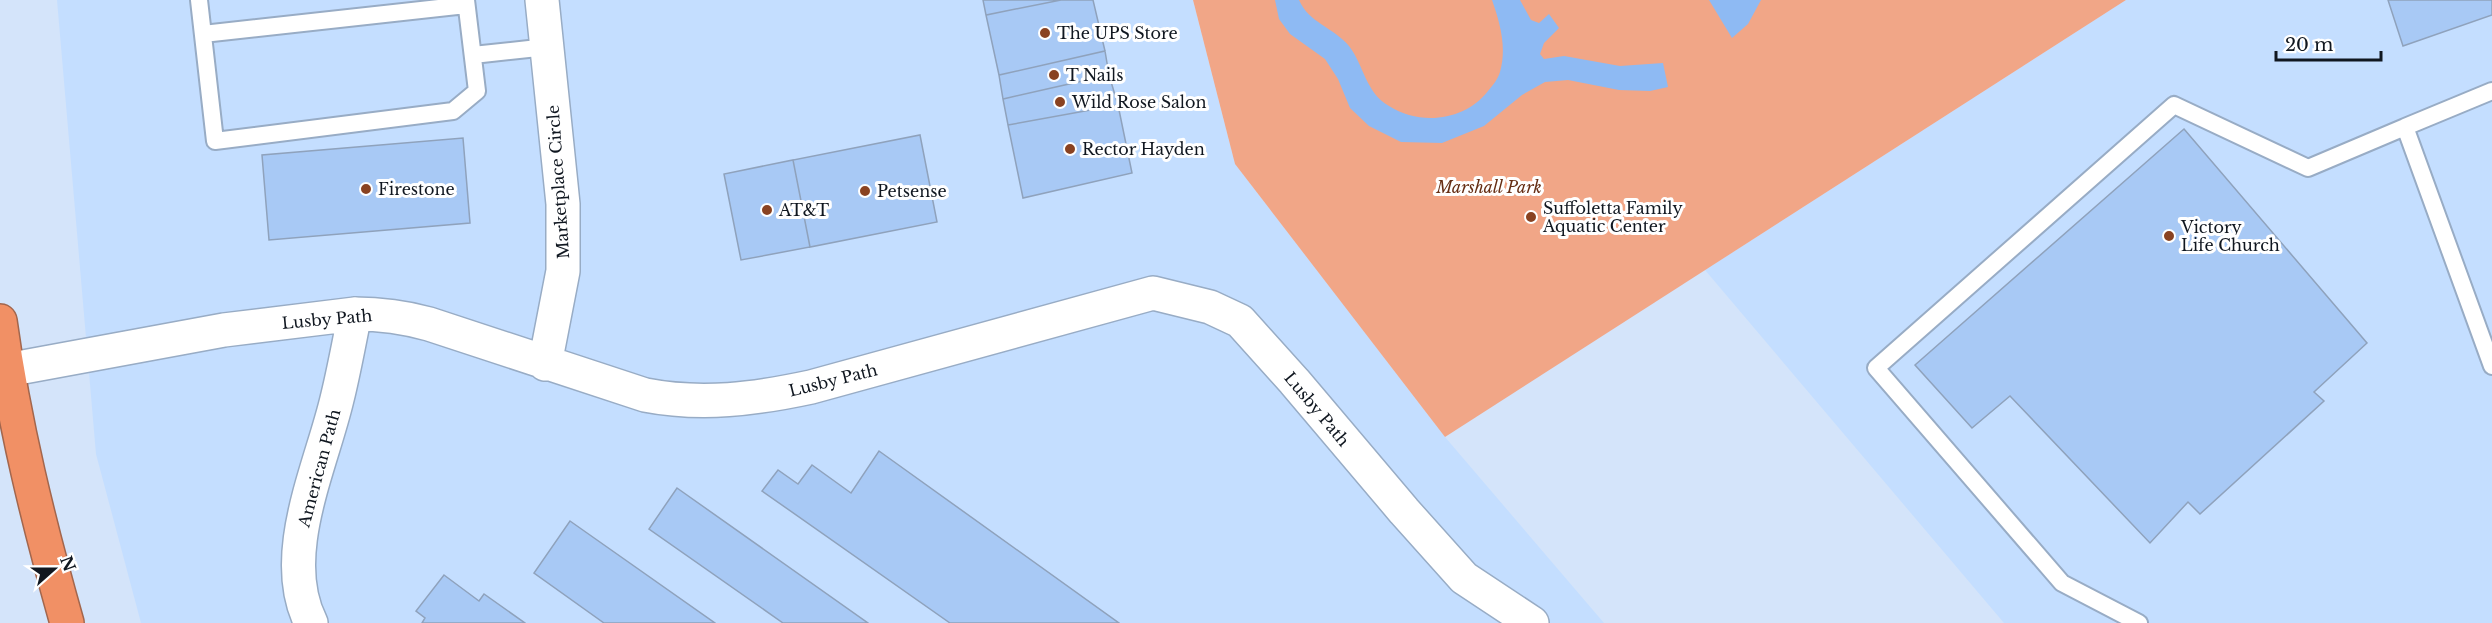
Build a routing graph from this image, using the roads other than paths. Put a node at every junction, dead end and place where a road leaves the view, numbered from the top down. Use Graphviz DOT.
graph roads {
  1 [pos="199,0"];
  2 [pos="542,0"];
  3 [pos="466,2"];
  4 [pos="202,34"];
  5 [pos="547,46"];
  6 [pos="473,55"];
  7 [pos="2492,91"];
  8 [pos="2405,127"];
  9 [pos="355,314"];
  10 [pos="0,321"];
  11 [pos="545,363"];
  12 [pos="2492,366"];
  13 [pos="3,371"];
  14 [pos="67,623"];
  15 [pos="311,623"];
  16 [pos="1532,623"];
  17 [pos="2139,623"];
  1 -- 4 [label="lane"];
  2 -- 5 [label="street, Marketplace Circle"];
  3 -- 4 [label="lane"];
  3 -- 6 [label="lane"];
  4 -- 6 [label="lane"];
  5 -- 6 [label="lane"];
  5 -- 11 [label="street, Marketplace Circle"];
  7 -- 8 [label="lane"];
  8 -- 12 [label="lane"];
  8 -- 17 [label="lane"];
  9 -- 11 [label="street, Lusby Path"];
  9 -- 13 [label="street, Lusby Path"];
  9 -- 15 [label="street, American Path"];
  10 -- 13 [label="highway"];
  11 -- 16 [label="street, Lusby Path"];
  13 -- 14 [label="highway"];
}
